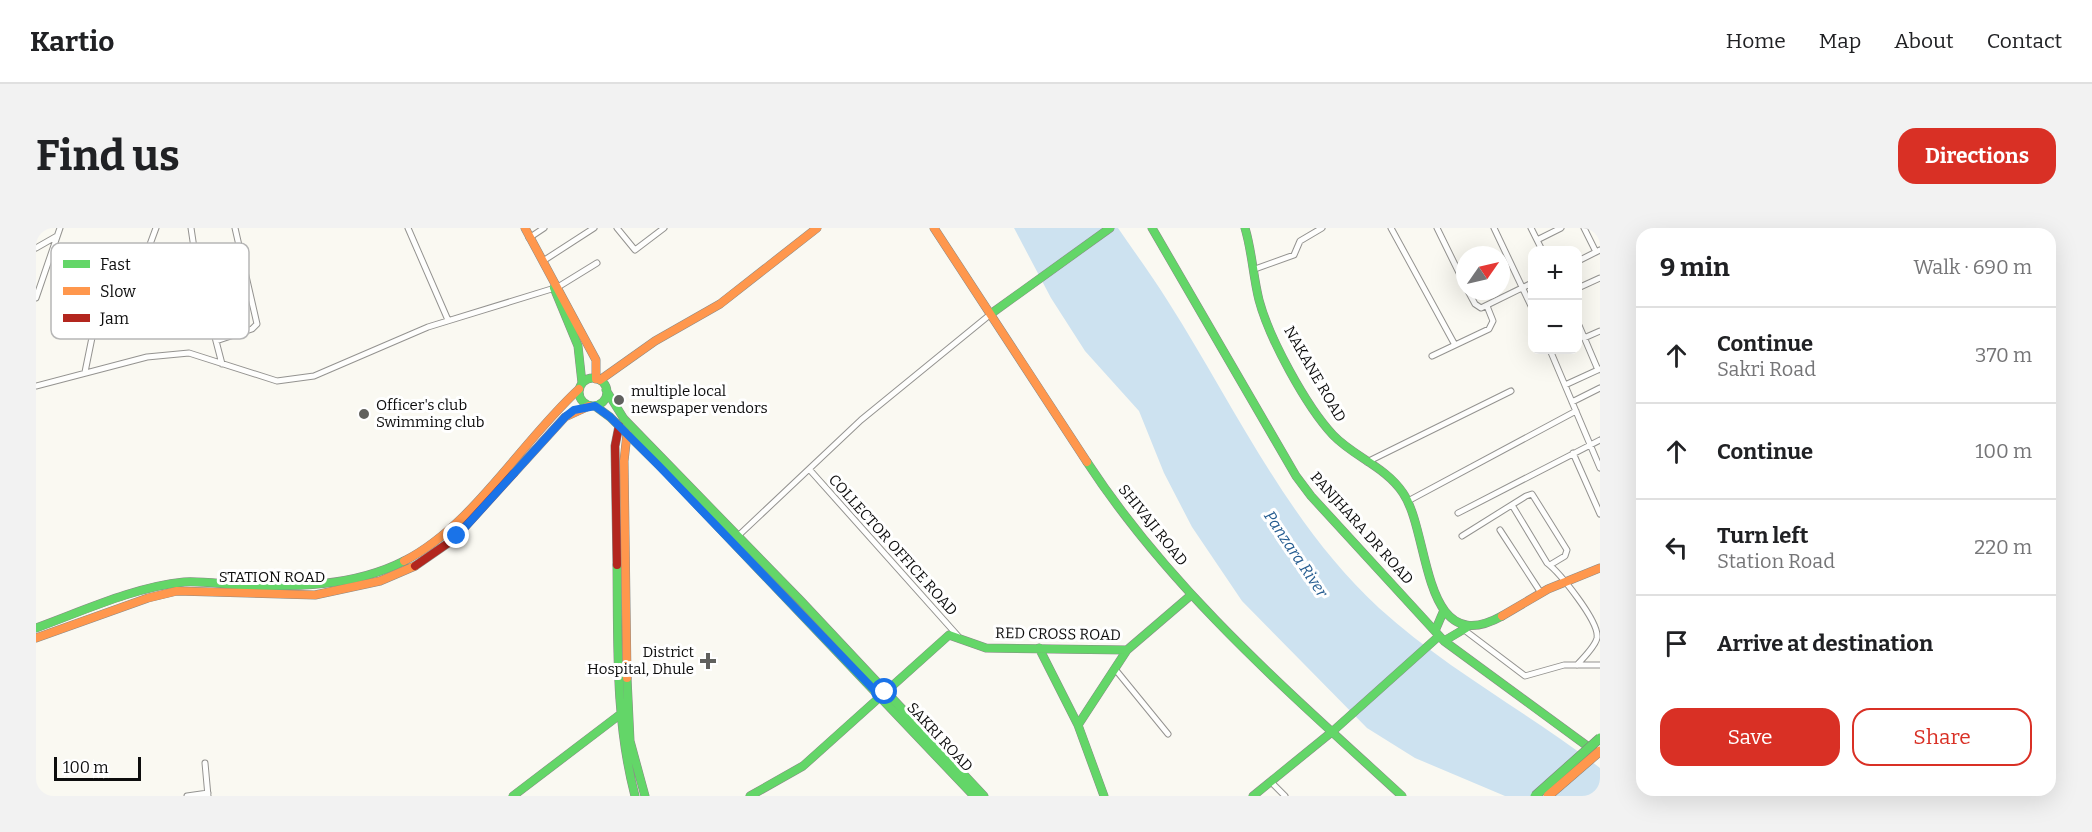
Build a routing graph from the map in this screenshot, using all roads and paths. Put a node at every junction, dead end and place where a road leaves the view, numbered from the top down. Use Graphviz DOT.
graph roads {
  1 [pos="60,228"];
  2 [pos="156,228"];
  3 [pos="191,228"];
  4 [pos="235,228"];
  5 [pos="408,228"];
  6 [pos="525,228"];
  7 [pos="544,228"];
  8 [pos="594,228"];
  9 [pos="617,228"];
  10 [pos="664,228"];
  11 [pos="817,228"];
  12 [pos="934,228"];
  13 [pos="1110,228"];
  14 [pos="1152,228"];
  15 [pos="1245,228"];
  16 [pos="1323,228"];
  17 [pos="1391,228"];
  18 [pos="1437,228"];
  19 [pos="1494,228"];
  20 [pos="1531,228"];
  21 [pos="1561,228"];
  22 [pos="1584,228"];
  23 [pos="57,236"];
  24 [pos="529,238"];
  25 [pos="1537,240"];
  26 [pos="55,243"];
  27 [pos="150,243"];
  28 [pos="193,243"];
  29 [pos="238,243"];
  30 [pos="1540,246"];
  31 [pos="36,248"];
  32 [pos="1598,251"];
  33 [pos="51,254"];
  34 [pos="1582,259"];
  35 [pos="541,262"];
  36 [pos="597,264"];
  37 [pos="1456,267"];
  38 [pos="1255,269"];
  39 [pos="1600,278"];
  40 [pos="555,286"];
  41 [pos="1528,286"];
  42 [pos="1582,286"];
  43 [pos="1524,288"];
  44 [pos="249,292"];
  45 [pos="36,298"];
  46 [pos="1474,300"];
  47 [pos="1529,300"];
  48 [pos="1487,306"];
  49 [pos="996,310"];
  50 [pos="448,320"];
  51 [pos="249,330"];
  52 [pos="1600,331"];
  53 [pos="1582,333"];
  54 [pos="1584,338"];
  55 [pos="92,339"];
  56 [pos="222,339"];
  57 [pos="216,341"];
  58 [pos="1455,345"];
  59 [pos="1552,354"];
  60 [pos="1432,356"];
  61 [pos="222,364"];
  62 [pos="1599,369"];
  63 [pos="85,372"];
  64 [pos="598,379"];
  65 [pos="36,386"];
  66 [pos="580,386"];
  67 [pos="1565,386"];
  68 [pos="1600,388"];
  69 [pos="606,390"];
  70 [pos="1511,391"];
  71 [pos="1572,402"];
  72 [pos="592,406"];
  73 [pos="1576,411"];
  74 [pos="619,426"];
  75 [pos="627,434"];
  76 [pos="1600,440"];
  77 [pos="1590,445"];
  78 [pos="1573,453"];
  79 [pos="1366,462"];
  80 [pos="1600,468"];
  81 [pos="809,469"];
  82 [pos="1408,501"];
  83 [pos="1512,505"];
  84 [pos="1458,513"];
  85 [pos="1600,514"];
  86 [pos="1500,530"];
  87 [pos="1462,536"];
  88 [pos="735,538"];
  89 [pos="1550,566"];
  90 [pos="1600,568"];
  91 [pos="1567,583"];
  92 [pos="170,588"];
  93 [pos="305,591"];
  94 [pos="1540,593"];
  95 [pos="1190,596"];
  96 [pos="1444,610"];
  97 [pos="622,619"];
  98 [pos="36,628"];
  99 [pos="1465,628"];
  100 [pos="958,636"];
  101 [pos="1439,636"];
  102 [pos="36,638"];
  103 [pos="1040,648"];
  104 [pos="1127,650"];
  105 [pos="1577,665"];
  106 [pos="1600,665"];
  107 [pos="1115,669"];
  108 [pos="883,694"];
  109 [pos="628,709"];
  110 [pos="619,716"];
  111 [pos="1078,725"];
  112 [pos="1333,731"];
  113 [pos="1168,734"];
  114 [pos="1600,738"];
  115 [pos="1600,753"];
  116 [pos="205,764"];
  117 [pos="1271,782"];
  118 [pos="208,795"];
  119 [pos="187,796"];
  120 [pos="513,796"];
  121 [pos="635,796"];
  122 [pos="645,796"];
  123 [pos="750,796"];
  124 [pos="974,796"];
  125 [pos="984,796"];
  126 [pos="1104,796"];
  127 [pos="1253,796"];
  128 [pos="1285,796"];
  129 [pos="1402,796"];
  130 [pos="1535,796"];
  131 [pos="1548,796"];
  1 -- 23 [label="street"];
  2 -- 27 [label="street"];
  3 -- 28 [label="street"];
  4 -- 29 [label="street"];
  5 -- 50 [label="street"];
  6 -- 24 [label="street"];
  7 -- 24 [label="street"];
  8 -- 35 [label="street"];
  9 -- 10 [label="street"];
  11 -- 64 [label="street"];
  12 -- 49 [label="street, SHIVAJI ROAD"];
  13 -- 49 [label="street"];
  14 -- 101 [label="street, PANJHARA DR ROAD"];
  15 -- 38 [label="street, NAKANE ROAD"];
  16 -- 38 [label="street"];
  17 -- 58 [label="street"];
  18 -- 37 [label="street"];
  19 -- 43 [label="street"];
  20 -- 25 [label="street"];
  21 -- 25 [label="street"];
  22 -- 32 [label="street"];
  23 -- 26 [label="street"];
  23 -- 31 [label="street"];
  24 -- 35 [label="street"];
  25 -- 30 [label="street"];
  32 -- 34 [label="street"];
  33 -- 45 [label="street"];
  35 -- 40 [label="street"];
  36 -- 40 [label="street"];
  38 -- 79 [label="street, NAKANE ROAD"];
  39 -- 42 [label="street"];
  40 -- 50 [label="street"];
  40 -- 64 [label="street"];
  40 -- 66 [label="street"];
  41 -- 43 [label="street"];
  43 -- 47 [label="street"];
  43 -- 48 [label="street"];
  44 -- 51 [label="street"];
  46 -- 48 [label="street"];
  48 -- 58 [label="street"];
  49 -- 81 [label="street"];
  49 -- 95 [label="street, SHIVAJI ROAD"];
  50 -- 61 [label="street"];
  52 -- 54 [label="street"];
  53 -- 54 [label="street"];
  54 -- 62 [label="street"];
  55 -- 63 [label="street"];
  56 -- 57 [label="street"];
  57 -- 61 [label="street"];
  58 -- 60 [label="street"];
  59 -- 67 [label="street"];
  61 -- 63 [label="street"];
  62 -- 67 [label="street"];
  63 -- 65 [label="street"];
  64 -- 66 [label="street"];
  64 -- 69 [label="street"];
  66 -- 72 [label="street"];
  66 -- 93 [label="street, STATION ROAD"];
  67 -- 71 [label="street"];
  68 -- 71 [label="street"];
  69 -- 72 [label="street"];
  69 -- 88 [label="street"];
  70 -- 79 [label="street"];
  71 -- 73 [label="street"];
  72 -- 74 [label="street"];
  72 -- 93 [label="street, STATION ROAD"];
  73 -- 77 [label="street"];
  73 -- 82 [label="street"];
  74 -- 75 [label="street"];
  74 -- 97 [label="street"];
  75 -- 88 [label="street"];
  75 -- 97 [label="street"];
  76 -- 77 [label="street"];
  77 -- 78 [label="street"];
  77 -- 80 [label="street"];
  78 -- 84 [label="street"];
  78 -- 85 [label="street"];
  79 -- 82 [label="street, NAKANE ROAD"];
  81 -- 88 [label="street"];
  81 -- 100 [label="street, COLLECTOR OFFICE ROAD"];
  82 -- 96 [label="street, NAKANE ROAD"];
  83 -- 87 [label="street"];
  83 -- 89 [label="street"];
  83 -- 89 [label="street"];
  86 -- 94 [label="street"];
  88 -- 108 [label="street"];
  89 -- 91 [label="street"];
  90 -- 91 [label="street"];
  91 -- 94 [label="street"];
  91 -- 105 [label="street"];
  92 -- 93 [label="street, STATION ROAD"];
  92 -- 98 [label="street, STATION ROAD"];
  92 -- 102 [label="street, STATION ROAD"];
  94 -- 99 [label="street"];
  95 -- 104 [label="street, RED CROSS ROAD"];
  95 -- 112 [label="street, SHIVAJI ROAD"];
  96 -- 99 [label="street, NAKANE ROAD"];
  96 -- 101 [label="street"];
  97 -- 109 [label="street"];
  97 -- 110 [label="street"];
  99 -- 101 [label="street"];
  99 -- 105 [label="street"];
  100 -- 103 [label="street, RED CROSS ROAD"];
  100 -- 108 [label="street"];
  101 -- 112 [label="street"];
  101 -- 115 [label="street, PANJHARA DR ROAD"];
  103 -- 104 [label="street, RED CROSS ROAD"];
  103 -- 111 [label="street"];
  104 -- 107 [label="street"];
  105 -- 106 [label="street"];
  107 -- 111 [label="street"];
  107 -- 113 [label="street"];
  108 -- 123 [label="street"];
  108 -- 124 [label="street, SAKRI ROAD"];
  108 -- 125 [label="street"];
  109 -- 110 [label="street"];
  109 -- 122 [label="street"];
  110 -- 120 [label="street"];
  110 -- 121 [label="street"];
  111 -- 126 [label="street"];
  112 -- 117 [label="street"];
  112 -- 129 [label="street, SHIVAJI ROAD"];
  114 -- 130 [label="street, bridge"];
  115 -- 131 [label="street, bridge"];
  116 -- 118 [label="street"];
  117 -- 127 [label="street"];
  117 -- 128 [label="street"];
  118 -- 119 [label="street"];
}
